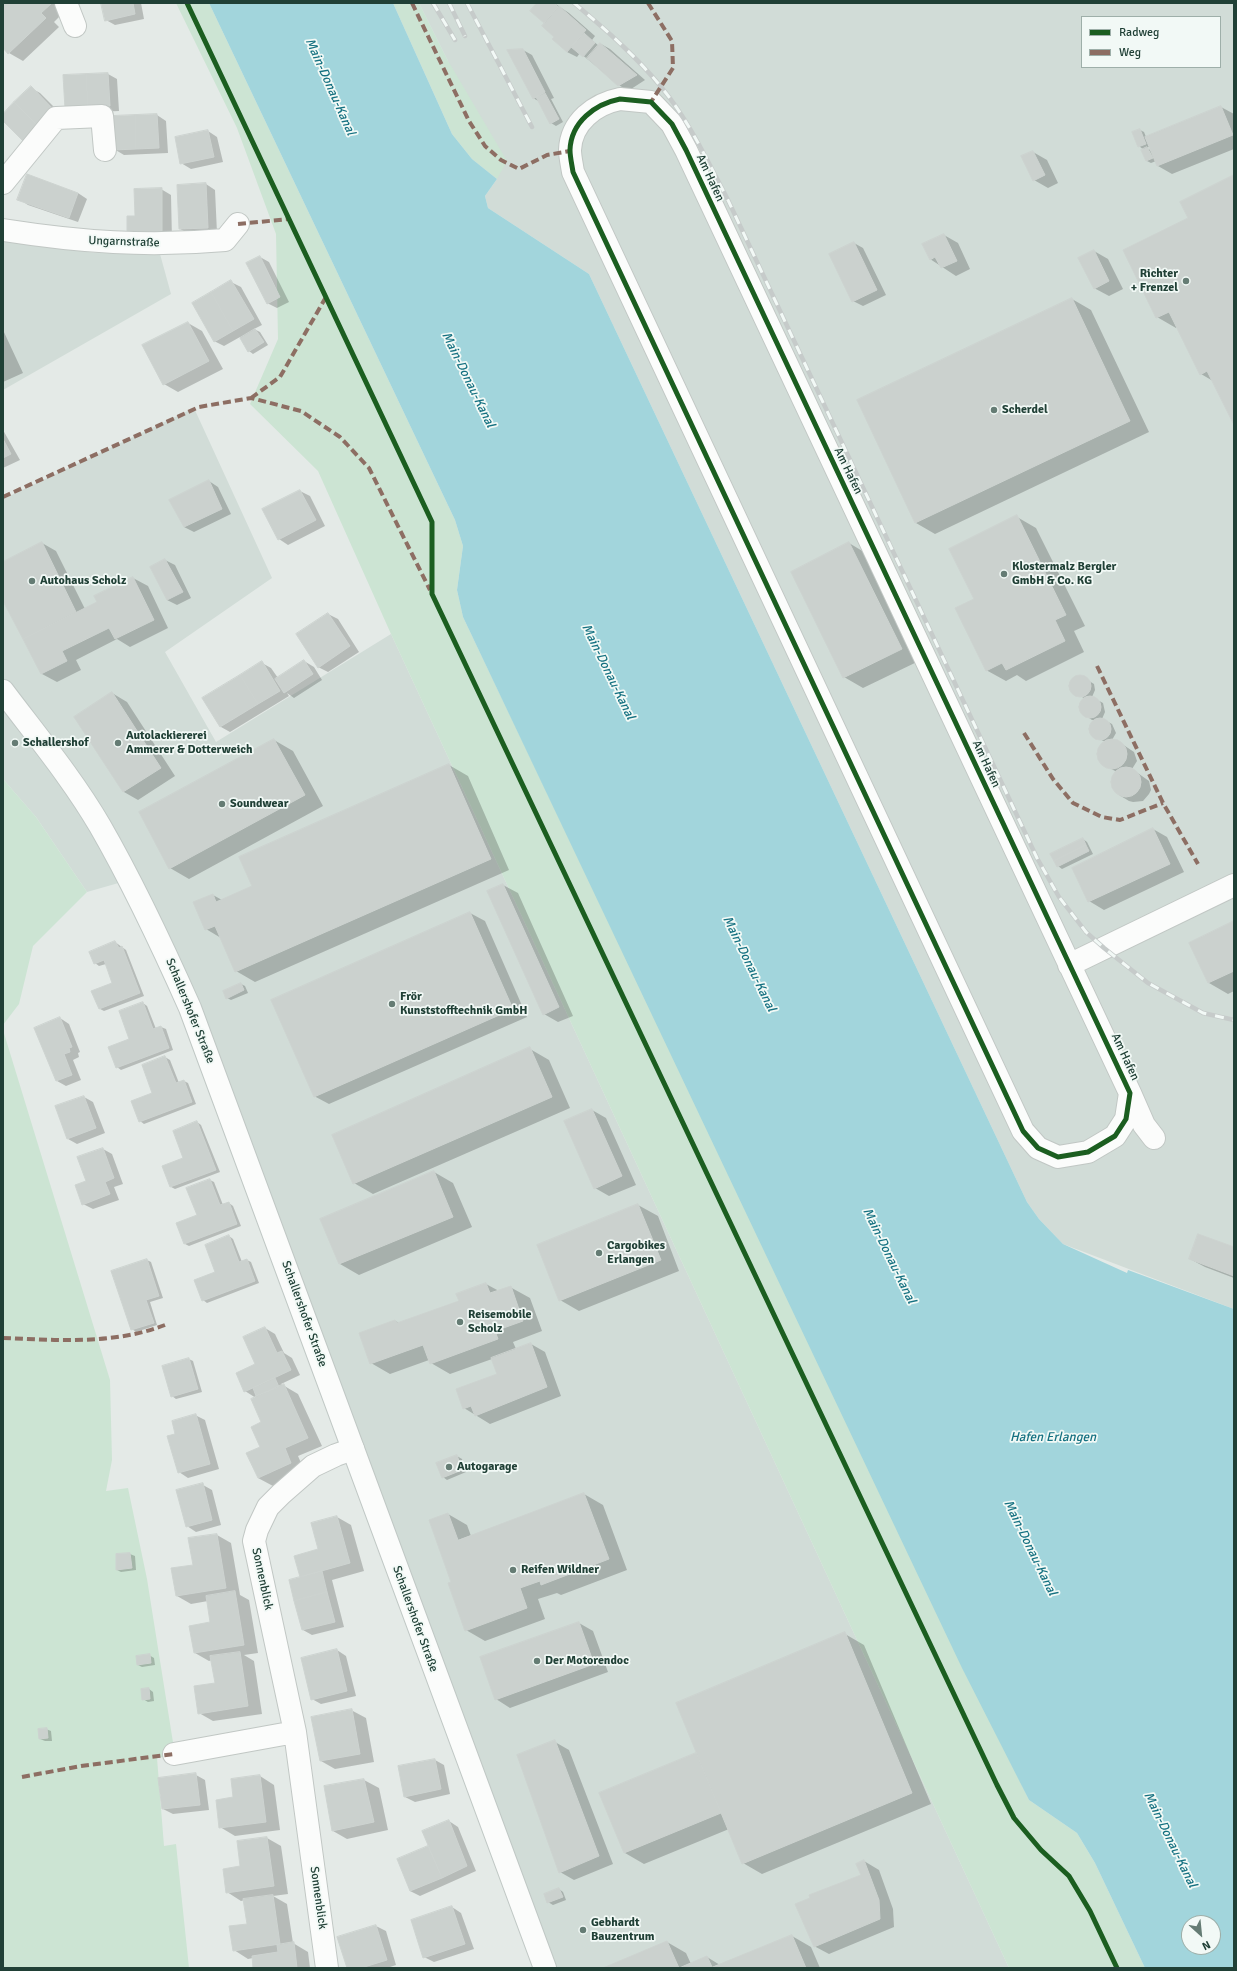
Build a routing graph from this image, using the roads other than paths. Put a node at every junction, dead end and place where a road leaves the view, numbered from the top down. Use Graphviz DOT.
graph roads {
  1 [pos="66,3"];
  2 [pos="75,26"];
  3 [pos="105,150"];
  4 [pos="3,183"];
  5 [pos="238,224"];
  6 [pos="3,230"];
  7 [pos="3,690"];
  8 [pos="1234,885"];
  9 [pos="1070,965"];
  10 [pos="1130,1093"];
  11 [pos="1154,1138"];
  12 [pos="353,1449"];
  13 [pos="295,1732"];
  14 [pos="174,1754"];
  15 [pos="327,1968"];
  16 [pos="545,1968"];
  1 -- 2 [label="street"];
  3 -- 4 [label="street"];
  5 -- 6 [label="street, Ungarnstraße"];
  7 -- 12 [label="street, Schallershofer Straße"];
  8 -- 9 [label="street"];
  9 -- 10 [label="street, Am Hafen"];
  9 -- 10 [label="street, Am Hafen"];
  10 -- 11 [label="street"];
  12 -- 13 [label="street, Sonnenblick"];
  12 -- 16 [label="street, Schallershofer Straße"];
  13 -- 14 [label="street"];
  13 -- 15 [label="street, Sonnenblick"];
}
